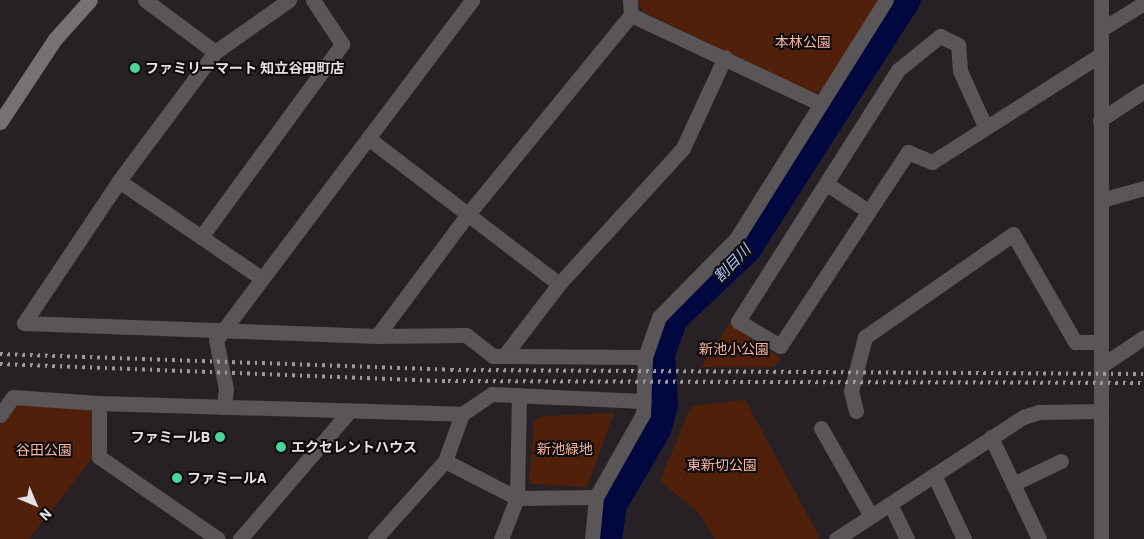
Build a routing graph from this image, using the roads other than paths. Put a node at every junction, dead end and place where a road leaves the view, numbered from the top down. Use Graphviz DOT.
graph roads {
  1 [pos="90,0"];
  2 [pos="145,0"];
  3 [pos="289,0"];
  4 [pos="313,0"];
  5 [pos="472,0"];
  6 [pos="886,0"];
  7 [pos="1101,0"];
  8 [pos="1144,3"];
  9 [pos="631,7"];
  10 [pos="1102,29"];
  11 [pos="216,52"];
  12 [pos="1100,55"];
  13 [pos="724,57"];
  14 [pos="1144,91"];
  15 [pos="819,103"];
  16 [pos="1100,120"];
  17 [pos="0,122"];
  18 [pos="986,126"];
  19 [pos="368,138"];
  20 [pos="119,181"];
  21 [pos="827,184"];
  22 [pos="1144,188"];
  23 [pos="1101,200"];
  24 [pos="868,211"];
  25 [pos="468,214"];
  26 [pos="201,237"];
  27 [pos="261,278"];
  28 [pos="559,284"];
  29 [pos="223,330"];
  30 [pos="376,336"];
  31 [pos="1144,338"];
  32 [pos="1101,342"];
  33 [pos="504,356"];
  34 [pos="645,357"];
  35 [pos="1102,366"];
  36 [pos="518,396"];
  37 [pos="643,401"];
  38 [pos="99,403"];
  39 [pos="224,406"];
  40 [pos="856,411"];
  41 [pos="1100,411"];
  42 [pos="348,413"];
  43 [pos="0,414"];
  44 [pos="462,414"];
  45 [pos="821,428"];
  46 [pos="991,437"];
  47 [pos="445,460"];
  48 [pos="1061,461"];
  49 [pos="934,475"];
  50 [pos="1013,484"];
  51 [pos="596,497"];
  52 [pos="517,498"];
  53 [pos="890,504"];
  54 [pos="871,516"];
  55 [pos="218,539"];
  56 [pos="240,539"];
  57 [pos="376,539"];
  58 [pos="501,539"];
  59 [pos="592,539"];
  60 [pos="836,539"];
  61 [pos="908,539"];
  62 [pos="964,539"];
  63 [pos="1039,539"];
  64 [pos="1101,539"];
  1 -- 17 [label="street"];
  2 -- 11 [label="street"];
  3 -- 11 [label="street"];
  4 -- 26 [label="street"];
  5 -- 19 [label="street"];
  6 -- 15 [label="street"];
  7 -- 10 [label="street"];
  8 -- 10 [label="street"];
  9 -- 13 [label="street"];
  9 -- 25 [label="street"];
  10 -- 12 [label="street"];
  11 -- 20 [label="street"];
  12 -- 16 [label="street"];
  12 -- 18 [label="street"];
  13 -- 15 [label="street"];
  13 -- 28 [label="street"];
  14 -- 16 [label="street"];
  15 -- 34 [label="street"];
  16 -- 23 [label="street"];
  18 -- 21 [label="street"];
  18 -- 24 [label="street"];
  19 -- 25 [label="street"];
  19 -- 27 [label="street"];
  20 -- 26 [label="street"];
  20 -- 29 [label="street"];
  21 -- 24 [label="street"];
  21 -- 24 [label="street"];
  22 -- 23 [label="street"];
  23 -- 32 [label="street"];
  25 -- 28 [label="street"];
  25 -- 30 [label="street"];
  26 -- 27 [label="street"];
  27 -- 29 [label="street"];
  28 -- 33 [label="street"];
  29 -- 30 [label="street"];
  29 -- 39 [label="street"];
  30 -- 33 [label="street"];
  31 -- 35 [label="street"];
  32 -- 35 [label="street"];
  32 -- 40 [label="street"];
  33 -- 34 [label="street"];
  34 -- 37 [label="street"];
  35 -- 41 [label="street"];
  36 -- 37 [label="street"];
  36 -- 44 [label="street"];
  36 -- 52 [label="street"];
  37 -- 51 [label="street"];
  38 -- 39 [label="street"];
  38 -- 43 [label="street"];
  38 -- 55 [label="street"];
  39 -- 42 [label="street"];
  41 -- 46 [label="street"];
  41 -- 64 [label="street"];
  42 -- 44 [label="street"];
  42 -- 56 [label="street"];
  44 -- 47 [label="street"];
  45 -- 54 [label="street"];
  46 -- 49 [label="street"];
  46 -- 50 [label="street"];
  47 -- 52 [label="street"];
  47 -- 57 [label="street"];
  48 -- 50 [label="street"];
  49 -- 53 [label="street"];
  49 -- 62 [label="street"];
  50 -- 63 [label="street"];
  51 -- 52 [label="street"];
  51 -- 59 [label="street"];
  52 -- 58 [label="street"];
  53 -- 54 [label="street"];
  53 -- 61 [label="street"];
  54 -- 60 [label="street"];
}
